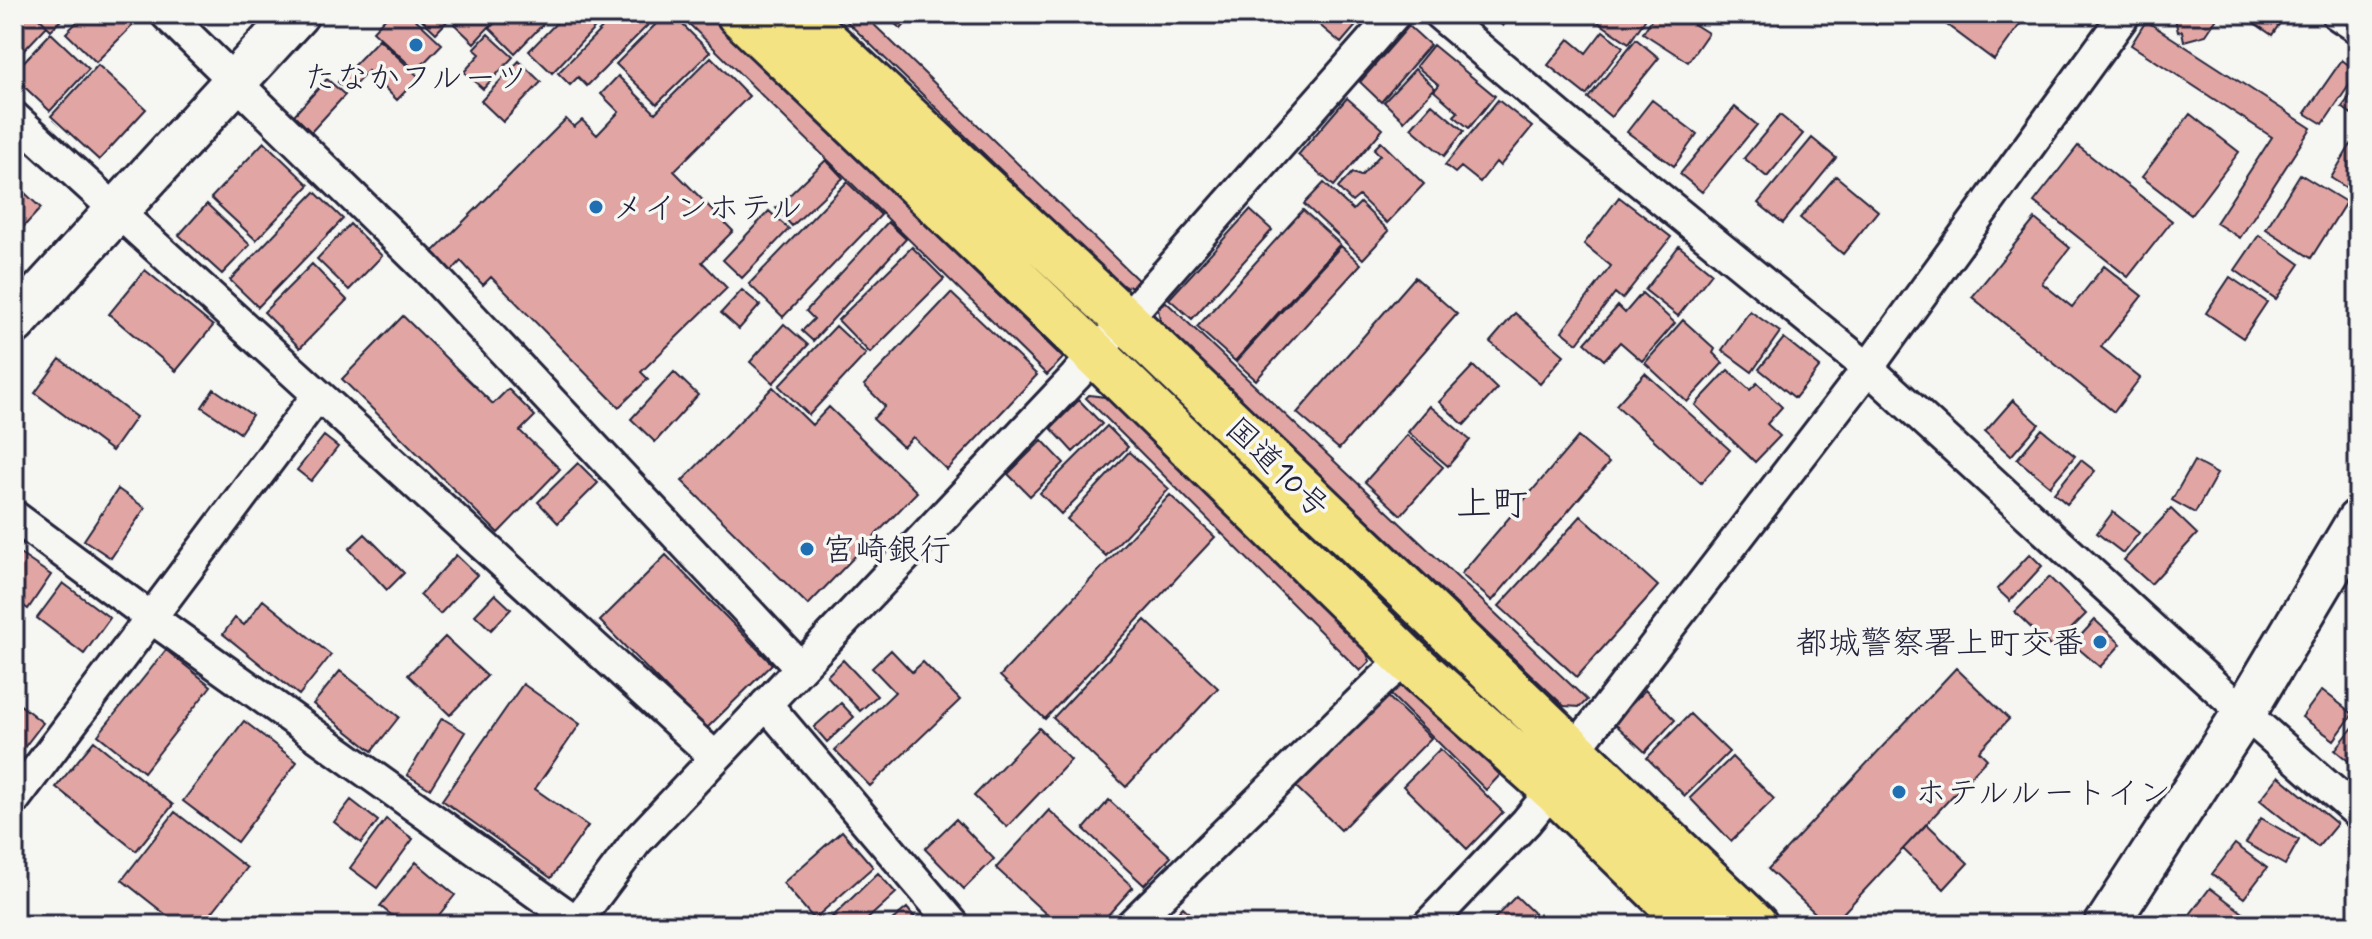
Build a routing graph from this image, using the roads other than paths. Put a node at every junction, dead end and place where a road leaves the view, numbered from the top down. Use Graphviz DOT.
graph roads {
  1 [pos="166,14"];
  2 [pos="297,14"];
  3 [pos="739,14"];
  4 [pos="797,14"];
  5 [pos="1395,14"];
  6 [pos="1439,14"];
  7 [pos="2125,14"];
  8 [pos="2337,14"];
  9 [pos="2358,28"];
  10 [pos="234,83"];
  11 [pos="14,117"];
  12 [pos="117,211"];
  13 [pos="1125,320"];
  14 [pos="14,323"];
  15 [pos="1095,354"];
  16 [pos="1868,368"];
  17 [pos="318,395"];
  18 [pos="14,516"];
  19 [pos="2358,521"];
  20 [pos="150,617"];
  21 [pos="1407,659"];
  22 [pos="800,667"];
  23 [pos="766,704"];
  24 [pos="2244,713"];
  25 [pos="715,757"];
  26 [pos="1563,771"];
  27 [pos="14,800"];
  28 [pos="2358,813"];
  29 [pos="579,923"];
  30 [pos="954,925"];
  31 [pos="1131,925"];
  32 [pos="1428,925"];
  33 [pos="1693,925"];
  34 [pos="1755,925"];
  35 [pos="2106,925"];
  1 -- 10 [label="street"];
  2 -- 10 [label="street"];
  3 -- 15 [label="highway, 国道10号"];
  4 -- 13 [label="highway, 国道10号"];
  5 -- 13 [label="street"];
  6 -- 16 [label="street"];
  7 -- 16 [label="street"];
  8 -- 9 [label="street"];
  10 -- 12 [label="street"];
  10 -- 22 [label="street"];
  11 -- 12 [label="street"];
  12 -- 14 [label="street"];
  12 -- 17 [label="street"];
  13 -- 15 [label="street"];
  13 -- 26 [label="highway, 国道10号"];
  15 -- 21 [label="highway, 国道10号"];
  15 -- 22 [label="street"];
  16 -- 24 [label="street"];
  16 -- 26 [label="street"];
  17 -- 20 [label="street"];
  17 -- 25 [label="street"];
  18 -- 20 [label="street"];
  19 -- 24 [label="street"];
  20 -- 27 [label="street"];
  20 -- 29 [label="street"];
  21 -- 26 [label="highway, 国道10号"];
  21 -- 31 [label="street"];
  22 -- 23 [label="street"];
  23 -- 25 [label="street"];
  23 -- 30 [label="street"];
  24 -- 28 [label="street"];
  24 -- 35 [label="street"];
  25 -- 29 [label="street"];
  26 -- 32 [label="street"];
  26 -- 33 [label="highway, 国道10号"];
  26 -- 34 [label="highway, 国道10号"];
}
